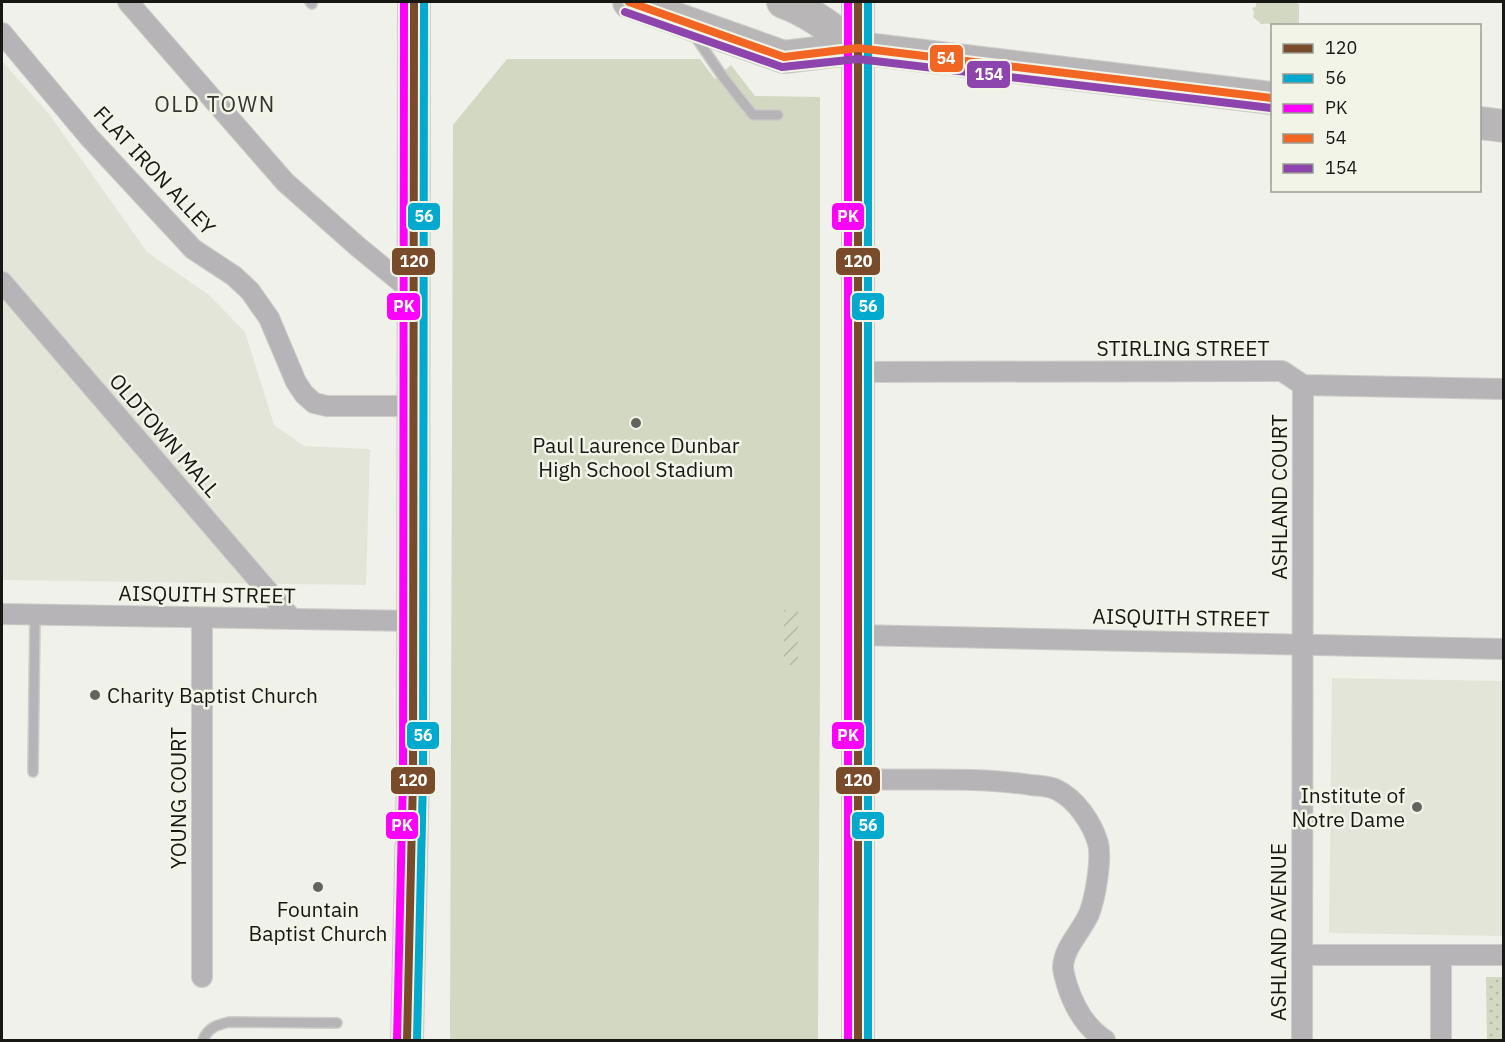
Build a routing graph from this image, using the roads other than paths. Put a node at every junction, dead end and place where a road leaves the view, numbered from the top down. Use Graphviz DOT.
graph roads {
  1 [pos="128,2"];
  2 [pos="414,2"];
  3 [pos="629,2"];
  4 [pos="783,2"];
  5 [pos="858,2"];
  6 [pos="685,22"];
  7 [pos="2,33"];
  8 [pos="858,48"];
  9 [pos="1271,98"];
  10 [pos="778,115"];
  11 [pos="1481,123"];
  12 [pos="1503,126"];
  13 [pos="2,282"];
  14 [pos="413,292"];
  15 [pos="858,372"];
  16 [pos="1303,385"];
  17 [pos="1503,389"];
  18 [pos="413,406"];
  19 [pos="2,614"];
  20 [pos="34,615"];
  21 [pos="202,618"];
  22 [pos="292,619"];
  23 [pos="413,621"];
  24 [pos="858,635"];
  25 [pos="1302,644"];
  26 [pos="1503,649"];
  27 [pos="33,772"];
  28 [pos="858,779"];
  29 [pos="1302,955"];
  30 [pos="1441,955"];
  31 [pos="1503,955"];
  32 [pos="202,977"];
  33 [pos="337,1023"];
  34 [pos="203,1041"];
  35 [pos="407,1041"];
  36 [pos="858,1041"];
  37 [pos="1105,1041"];
  38 [pos="1302,1041"];
  39 [pos="1441,1041"];
  1 -- 14 [label="street"];
  2 -- 14 [label="main road"];
  3 -- 6 [label="main road"];
  4 -- 8 [label="main road"];
  5 -- 8 [label="main road"];
  6 -- 8 [label="main road"];
  6 -- 10 [label="lane"];
  7 -- 18 [label="street, FLAT IRON ALLEY"];
  8 -- 9 [label="main road"];
  8 -- 15 [label="main road"];
  11 -- 12 [label="main road"];
  13 -- 22 [label="street, OLDTOWN MALL"];
  14 -- 18 [label="main road"];
  15 -- 16 [label="street, STIRLING STREET"];
  15 -- 24 [label="main road"];
  16 -- 17 [label="street, STIRLING STREET"];
  16 -- 25 [label="street, ASHLAND COURT"];
  18 -- 23 [label="main road"];
  19 -- 20 [label="street, AISQUITH STREET"];
  20 -- 21 [label="street, AISQUITH STREET"];
  20 -- 27 [label="lane"];
  21 -- 22 [label="street, AISQUITH STREET"];
  21 -- 32 [label="street, YOUNG COURT"];
  22 -- 23 [label="street, AISQUITH STREET"];
  23 -- 35 [label="main road"];
  24 -- 25 [label="street, AISQUITH STREET"];
  24 -- 28 [label="main road"];
  25 -- 26 [label="street, AISQUITH STREET"];
  25 -- 29 [label="street, ASHLAND AVENUE"];
  28 -- 36 [label="main road"];
  28 -- 37 [label="street"];
  29 -- 30 [label="street"];
  29 -- 38 [label="street, ASHLAND AVENUE"];
  30 -- 31 [label="street"];
  30 -- 39 [label="street"];
  33 -- 34 [label="lane"];
}
